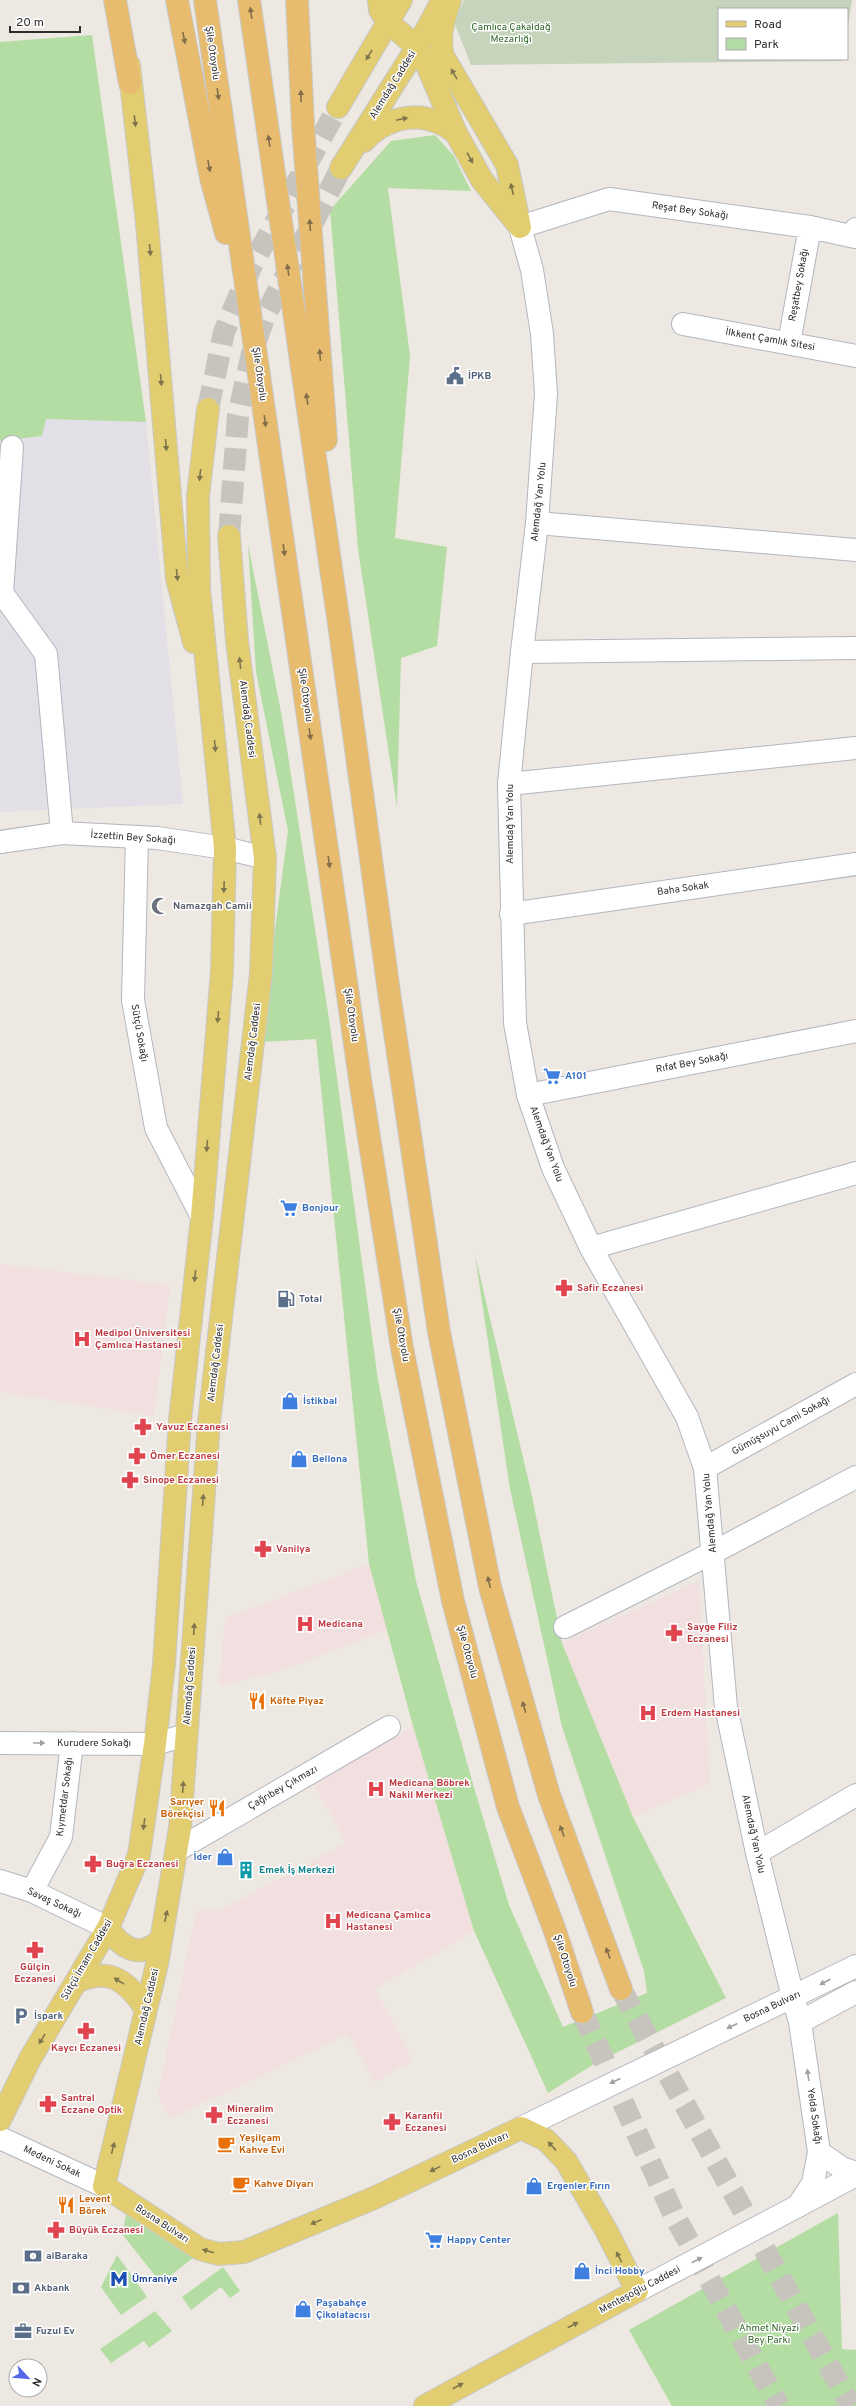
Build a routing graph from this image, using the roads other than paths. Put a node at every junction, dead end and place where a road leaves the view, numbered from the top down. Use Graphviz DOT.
graph roads {
  1 [pos="115,0"];
  2 [pos="124,0"];
  3 [pos="177,0"];
  4 [pos="205,0"];
  5 [pos="249,0"];
  6 [pos="298,0"];
  7 [pos="378,0"];
  8 [pos="401,0"];
  9 [pos="443,0"];
  10 [pos="450,0"];
  11 [pos="388,22"];
  12 [pos="417,47"];
  13 [pos="130,82"];
  14 [pos="338,107"];
  15 [pos="456,133"];
  16 [pos="520,227"];
  17 [pos="810,227"];
  18 [pos="856,234"];
  19 [pos="683,324"];
  20 [pos="252,327"];
  21 [pos="789,343"];
  22 [pos="856,356"];
  23 [pos="208,409"];
  24 [pos="12,447"];
  25 [pos="537,523"];
  26 [pos="229,536"];
  27 [pos="856,550"];
  28 [pos="340,631"];
  29 [pos="856,648"];
  30 [pos="522,652"];
  31 [pos="211,707"];
  32 [pos="856,748"];
  33 [pos="509,784"];
  34 [pos="62,833"];
  35 [pos="137,837"];
  36 [pos="0,842"];
  37 [pos="225,848"];
  38 [pos="265,858"];
  39 [pos="856,864"];
  40 [pos="511,914"];
  41 [pos="856,1031"];
  42 [pos="528,1095"];
  43 [pos="856,1173"];
  44 [pos="202,1217"];
  45 [pos="591,1248"];
  46 [pos="855,1389"];
  47 [pos="705,1468"];
  48 [pos="856,1477"];
  49 [pos="714,1552"];
  50 [pos="565,1627"];
  51 [pos="389,1727"];
  52 [pos="186,1735"];
  53 [pos="0,1743"];
  54 [pos="72,1743"];
  55 [pos="155,1744"];
  56 [pos="856,1795"];
  57 [pos="177,1850"];
  58 [pos="757,1853"];
  59 [pos="0,1881"];
  60 [pos="32,1891"];
  61 [pos="108,1928"];
  62 [pos="162,1939"];
  63 [pos="856,1966"];
  64 [pos="76,1982"];
  65 [pos="621,1989"];
  66 [pos="856,1992"];
  67 [pos="793,1997"];
  68 [pos="145,2008"];
  69 [pos="582,2012"];
  70 [pos="800,2022"];
  71 [pos="0,2120"];
  72 [pos="520,2128"];
  73 [pos="0,2138"];
  74 [pos="819,2152"];
  75 [pos="856,2174"];
  76 [pos="104,2186"];
  77 [pos="798,2206"];
  78 [pos="637,2291"];
  79 [pos="425,2406"];
  1 -- 13 [label="highway"];
  2 -- 13 [label="main road"];
  3 -- 20 [label="highway, one-way"];
  4 -- 20 [label="highway, Şile Otoyolu, one-way"];
  28 -- 5 [label="highway, one-way"];
  28 -- 6 [label="highway, one-way"];
  7 -- 11 [label="main road"];
  8 -- 11 [label="main road"];
  9 -- 12 [label="main road, Alemdağ Caddesi"];
  16 -- 10 [label="main road, one-way"];
  11 -- 12 [label="main road"];
  11 -- 14 [label="main road, one-way"];
  12 -- 15 [label="main road"];
  12 -- 15 [label="main road, Alemdağ Caddesi, one-way"];
  13 -- 31 [label="main road, one-way"];
  15 -- 16 [label="main road, one-way"];
  16 -- 17 [label="street, Reşat Bey Sokağı"];
  16 -- 25 [label="street, Alemdağ Yan Yolu"];
  17 -- 18 [label="street, Reşat Bey Sokağı"];
  17 -- 21 [label="street, Reşatbey Sokağı"];
  19 -- 21 [label="street, İlkkent Çamlık Sitesi"];
  20 -- 69 [label="highway, Şile Otoyolu, one-way"];
  21 -- 22 [label="street, İlkkent Çamlık Sitesi"];
  23 -- 31 [label="main road, one-way"];
  24 -- 34 [label="street"];
  25 -- 27 [label="street"];
  25 -- 30 [label="street, Alemdağ Yan Yolu"];
  38 -- 26 [label="main road, Alemdağ Caddesi, one-way"];
  65 -- 28 [label="highway, one-way"];
  29 -- 30 [label="street"];
  30 -- 33 [label="street, Alemdağ Yan Yolu"];
  31 -- 37 [label="main road, one-way"];
  32 -- 33 [label="street"];
  33 -- 40 [label="street, Alemdağ Yan Yolu"];
  34 -- 35 [label="street, İzzettin Bey Sokağı"];
  34 -- 36 [label="street, İzzettin Bey Sokağı"];
  35 -- 37 [label="street, İzzettin Bey Sokağı"];
  35 -- 44 [label="street, Sütçü Sokağı"];
  37 -- 38 [label="street, İzzettin Bey Sokağı"];
  37 -- 44 [label="main road, one-way"];
  52 -- 38 [label="main road, Alemdağ Caddesi, one-way"];
  39 -- 40 [label="street, Baha Sokak"];
  40 -- 42 [label="street, Alemdağ Yan Yolu"];
  41 -- 42 [label="street, Rıfat Bey Sokağı"];
  42 -- 45 [label="street, Alemdağ Yan Yolu"];
  43 -- 45 [label="street"];
  44 -- 55 [label="main road, one-way"];
  45 -- 47 [label="street, Alemdağ Yan Yolu"];
  46 -- 47 [label="street, Gümüşsuyu Cami Sokağı"];
  47 -- 49 [label="street, Alemdağ Yan Yolu"];
  48 -- 49 [label="street"];
  49 -- 50 [label="street"];
  49 -- 58 [label="street, Alemdağ Yan Yolu"];
  51 -- 57 [label="street, Çağrıbey Çıkmazı"];
  52 -- 55 [label="street, Kurudere Sokağı"];
  57 -- 52 [label="main road, Alemdağ Caddesi, one-way"];
  53 -- 54 [label="street, Kurudere Sokağı, one-way"];
  54 -- 55 [label="street, Kurudere Sokağı"];
  54 -- 60 [label="street, Kıymetdar Sokağı"];
  55 -- 61 [label="main road, Sütçü İmam Caddesi, one-way"];
  56 -- 58 [label="street"];
  62 -- 57 [label="main road, Alemdağ Caddesi, one-way"];
  58 -- 67 [label="street, Alemdağ Yan Yolu"];
  59 -- 60 [label="street, Savaş Sokağı"];
  60 -- 61 [label="street, Savaş Sokağı"];
  61 -- 62 [label="main road"];
  61 -- 64 [label="main road, Sütçü İmam Caddesi"];
  62 -- 68 [label="main road, Alemdağ Caddesi"];
  63 -- 67 [label="street, Bosna Bulvarı, one-way"];
  68 -- 64 [label="main road, one-way"];
  64 -- 71 [label="main road, Sütçü İmam Caddesi, one-way"];
  66 -- 70 [label="street"];
  67 -- 70 [label="street, Alemdağ Yan Yolu"];
  67 -- 72 [label="street, Bosna Bulvarı, one-way"];
  76 -- 68 [label="main road, Alemdağ Caddesi, one-way"];
  74 -- 70 [label="street, Yelda Sokağı, one-way"];
  72 -- 76 [label="main road, Bosna Bulvarı, one-way"];
  78 -- 72 [label="main road, one-way"];
  73 -- 76 [label="street, Medeni Sokak"];
  74 -- 75 [label="street"];
  74 -- 77 [label="street, Yelda Sokağı"];
  75 -- 77 [label="street, Menteşoğlu Caddesi"];
  78 -- 77 [label="street, Menteşoğlu Caddesi, one-way"];
  79 -- 78 [label="main road, Menteşoğlu Caddesi, one-way"];
}
